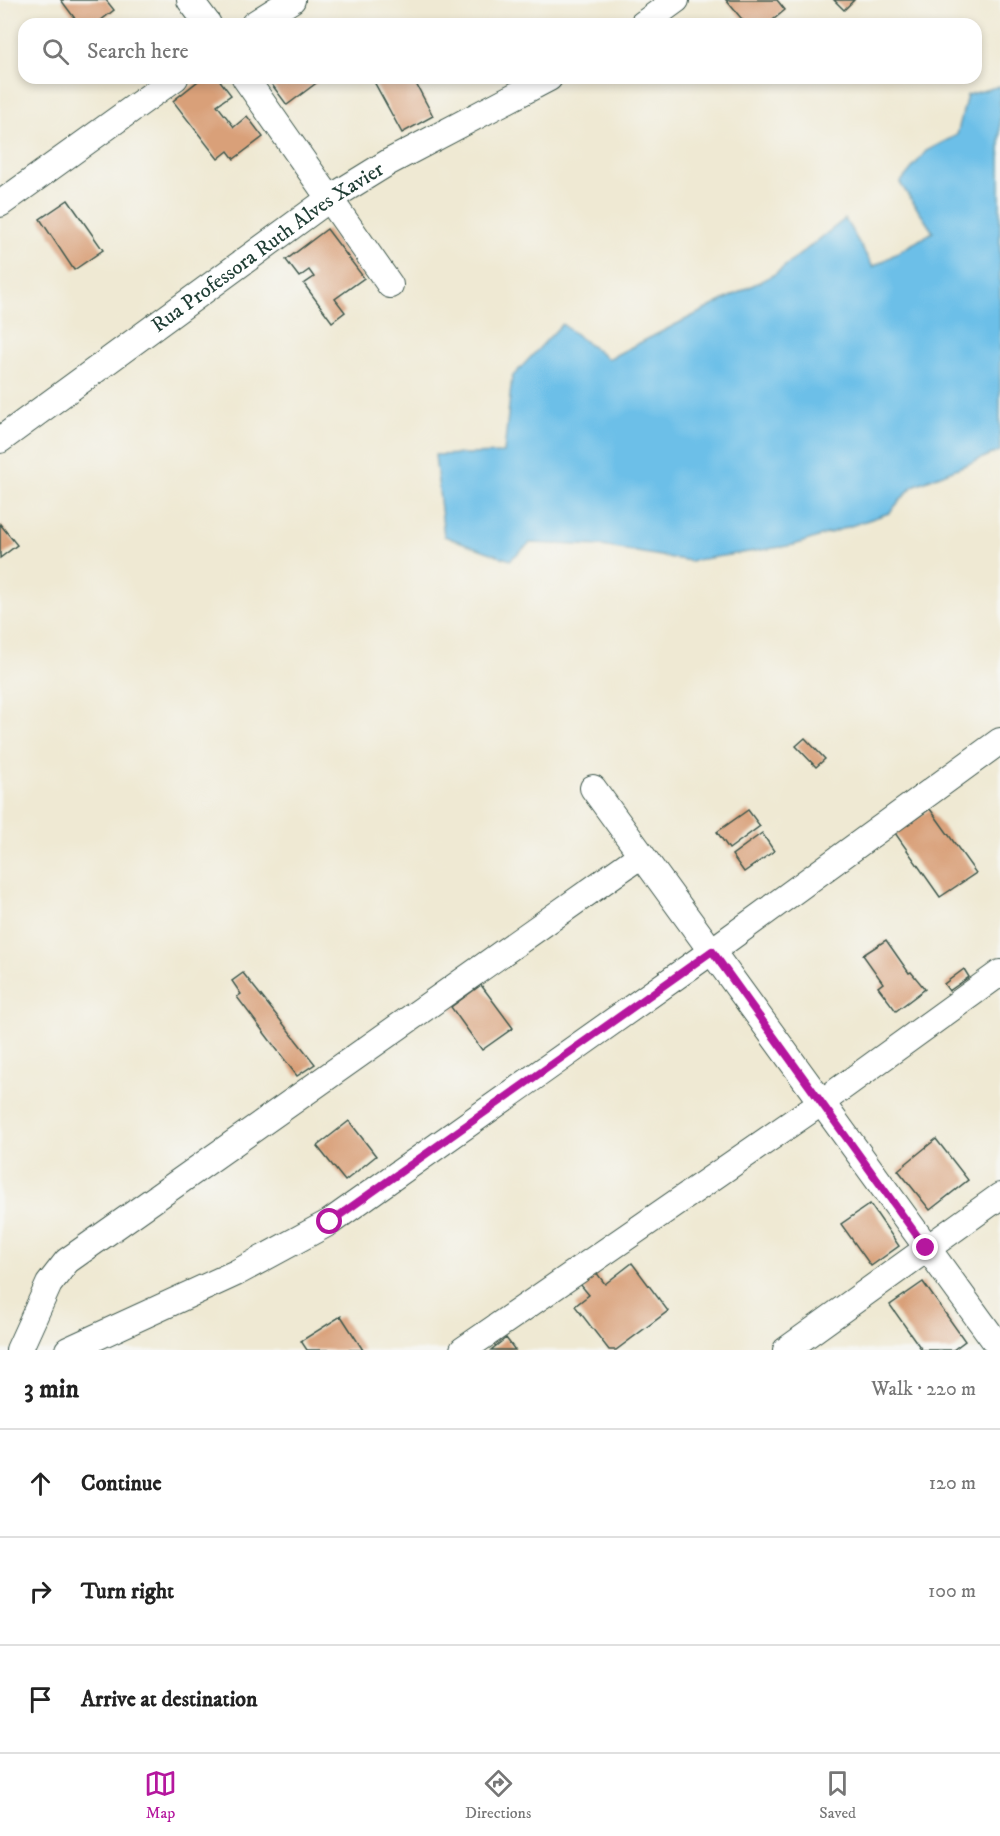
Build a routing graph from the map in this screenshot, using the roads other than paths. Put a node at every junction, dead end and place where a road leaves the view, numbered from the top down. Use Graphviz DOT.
graph roads {
  1 [pos="190,0"];
  2 [pos="292,0"];
  3 [pos="676,0"];
  4 [pos="203,18"];
  5 [pos="264,18"];
  6 [pos="651,18"];
  7 [pos="167,84"];
  8 [pos="249,84"];
  9 [pos="538,84"];
  10 [pos="329,199"];
  11 [pos="0,204"];
  12 [pos="390,285"];
  13 [pos="0,440"];
  14 [pos="1000,741"];
  15 [pos="593,788"];
  16 [pos="641,855"];
  17 [pos="712,951"];
  18 [pos="1000,973"];
  19 [pos="822,1102"];
  20 [pos="1000,1196"];
  21 [pos="926,1248"];
  22 [pos="1000,1348"];
  23 [pos="19,1350"];
  24 [pos="68,1350"];
  25 [pos="464,1350"];
  26 [pos="786,1350"];
  1 -- 4 [label="street"];
  2 -- 5 [label="street"];
  3 -- 6 [label="street"];
  7 -- 11 [label="street"];
  8 -- 10 [label="street"];
  9 -- 10 [label="street, Rua Professora Ruth Alves Xavier"];
  10 -- 12 [label="street"];
  10 -- 13 [label="street, Rua Professora Ruth Alves Xavier"];
  14 -- 17 [label="street"];
  15 -- 16 [label="street"];
  16 -- 17 [label="street"];
  16 -- 23 [label="street"];
  17 -- 19 [label="street"];
  17 -- 24 [label="street"];
  18 -- 19 [label="street"];
  19 -- 21 [label="street"];
  19 -- 25 [label="street"];
  20 -- 21 [label="street"];
  21 -- 22 [label="street"];
  21 -- 26 [label="street"];
}
